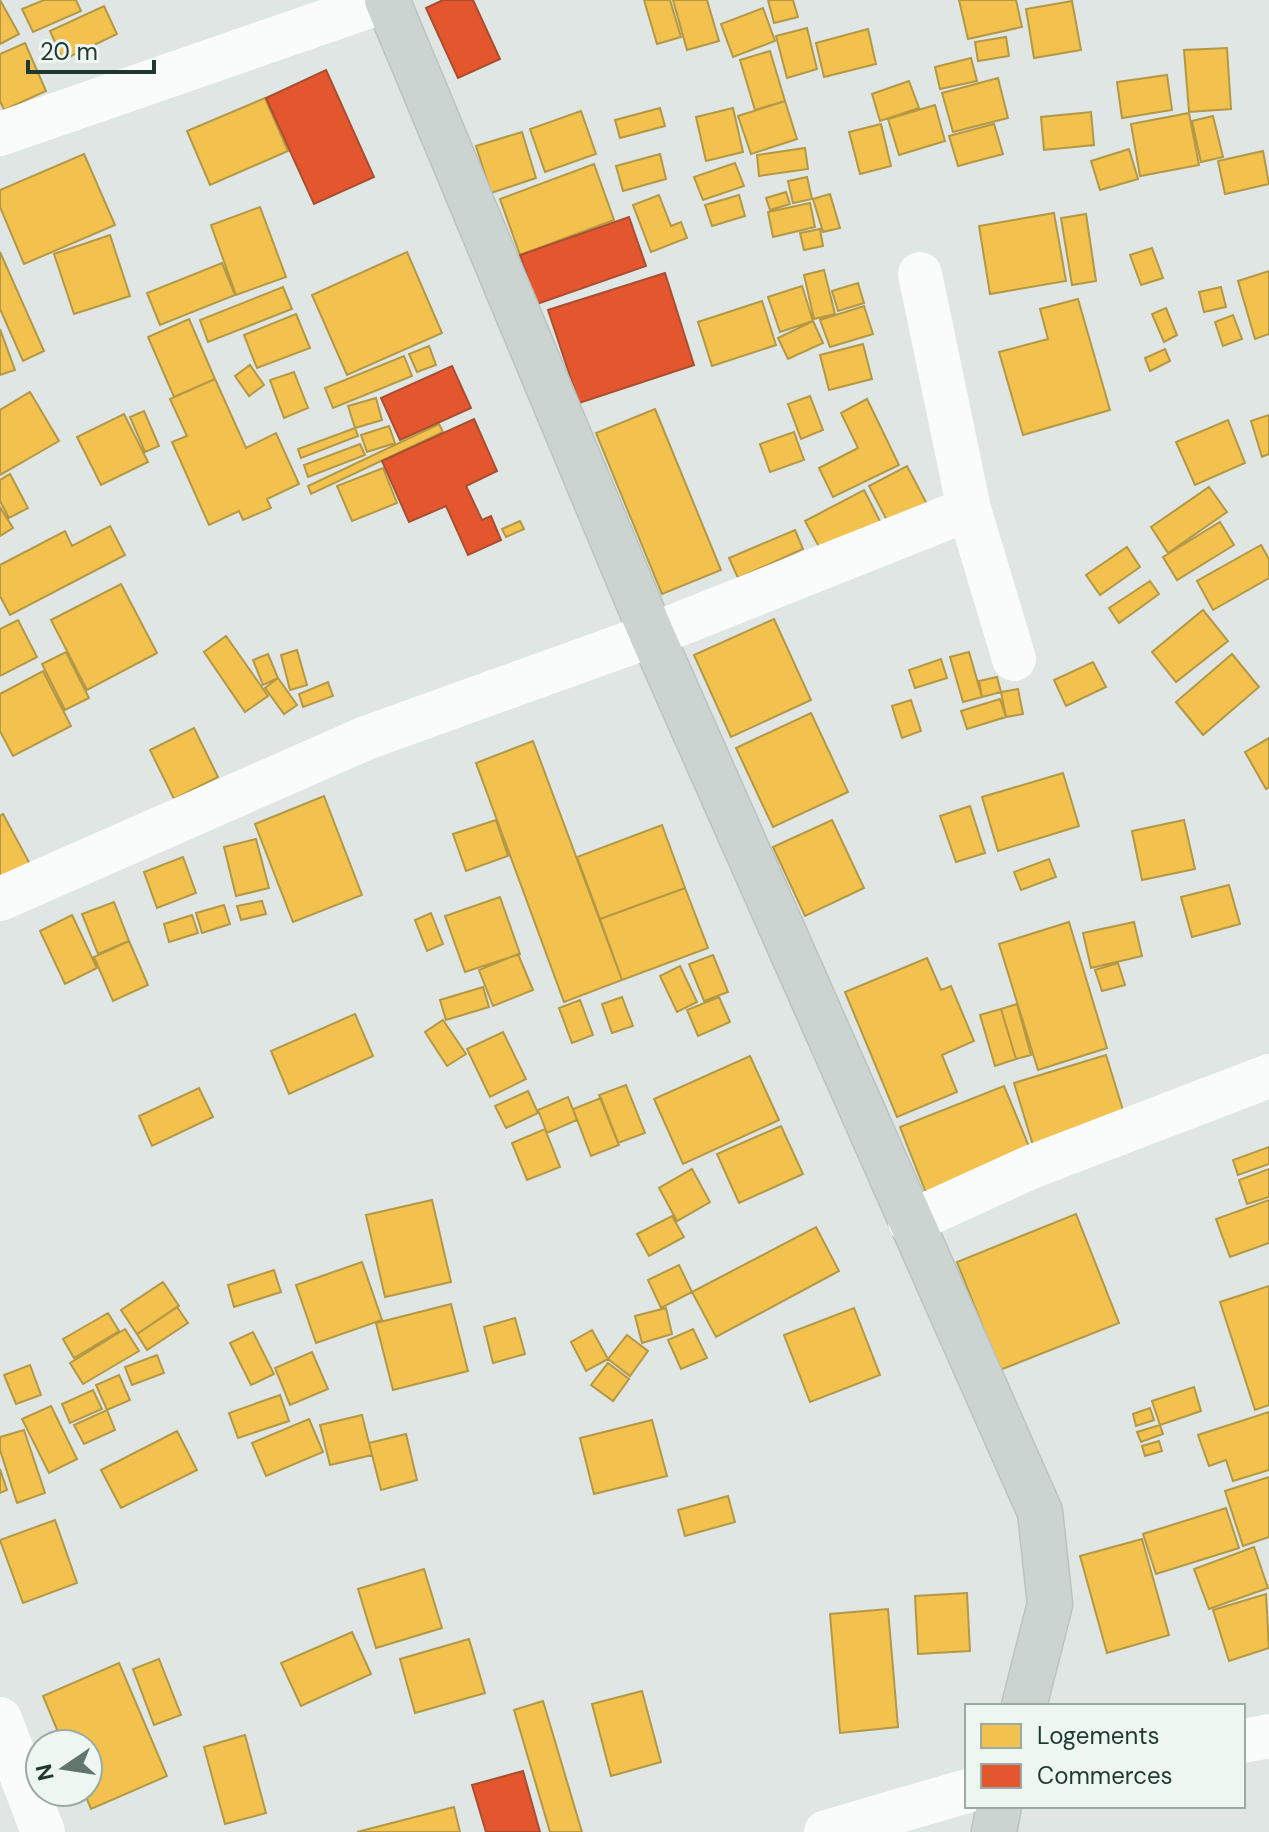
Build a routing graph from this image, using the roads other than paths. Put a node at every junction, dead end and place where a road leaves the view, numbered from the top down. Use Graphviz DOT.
graph roads {
  1 [pos="387,0"];
  2 [pos="0,134"];
  3 [pos="920,274"];
  4 [pos="969,509"];
  5 [pos="652,635"];
  6 [pos="1014,659"];
  7 [pos="0,899"];
  8 [pos="1269,1076"];
  9 [pos="910,1222"];
  10 [pos="1025,1704"];
  11 [pos="0,1719"];
  12 [pos="1269,1736"];
  13 [pos="1245,1741"];
  14 [pos="965,1792"];
  15 [pos="999,1808"];
  16 [pos="43,1832"];
  17 [pos="826,1832"];
  18 [pos="994,1832"];
  1 -- 2 [label="street"];
  1 -- 5 [label="main road"];
  3 -- 4 [label="street"];
  4 -- 5 [label="street"];
  4 -- 6 [label="street"];
  5 -- 7 [label="street"];
  5 -- 9 [label="main road"];
  8 -- 9 [label="street"];
  9 -- 10 [label="main road"];
  11 -- 16 [label="street"];
  12 -- 13 [label="street"];
  14 -- 17 [label="street"];
  15 -- 18 [label="main road"];
}
